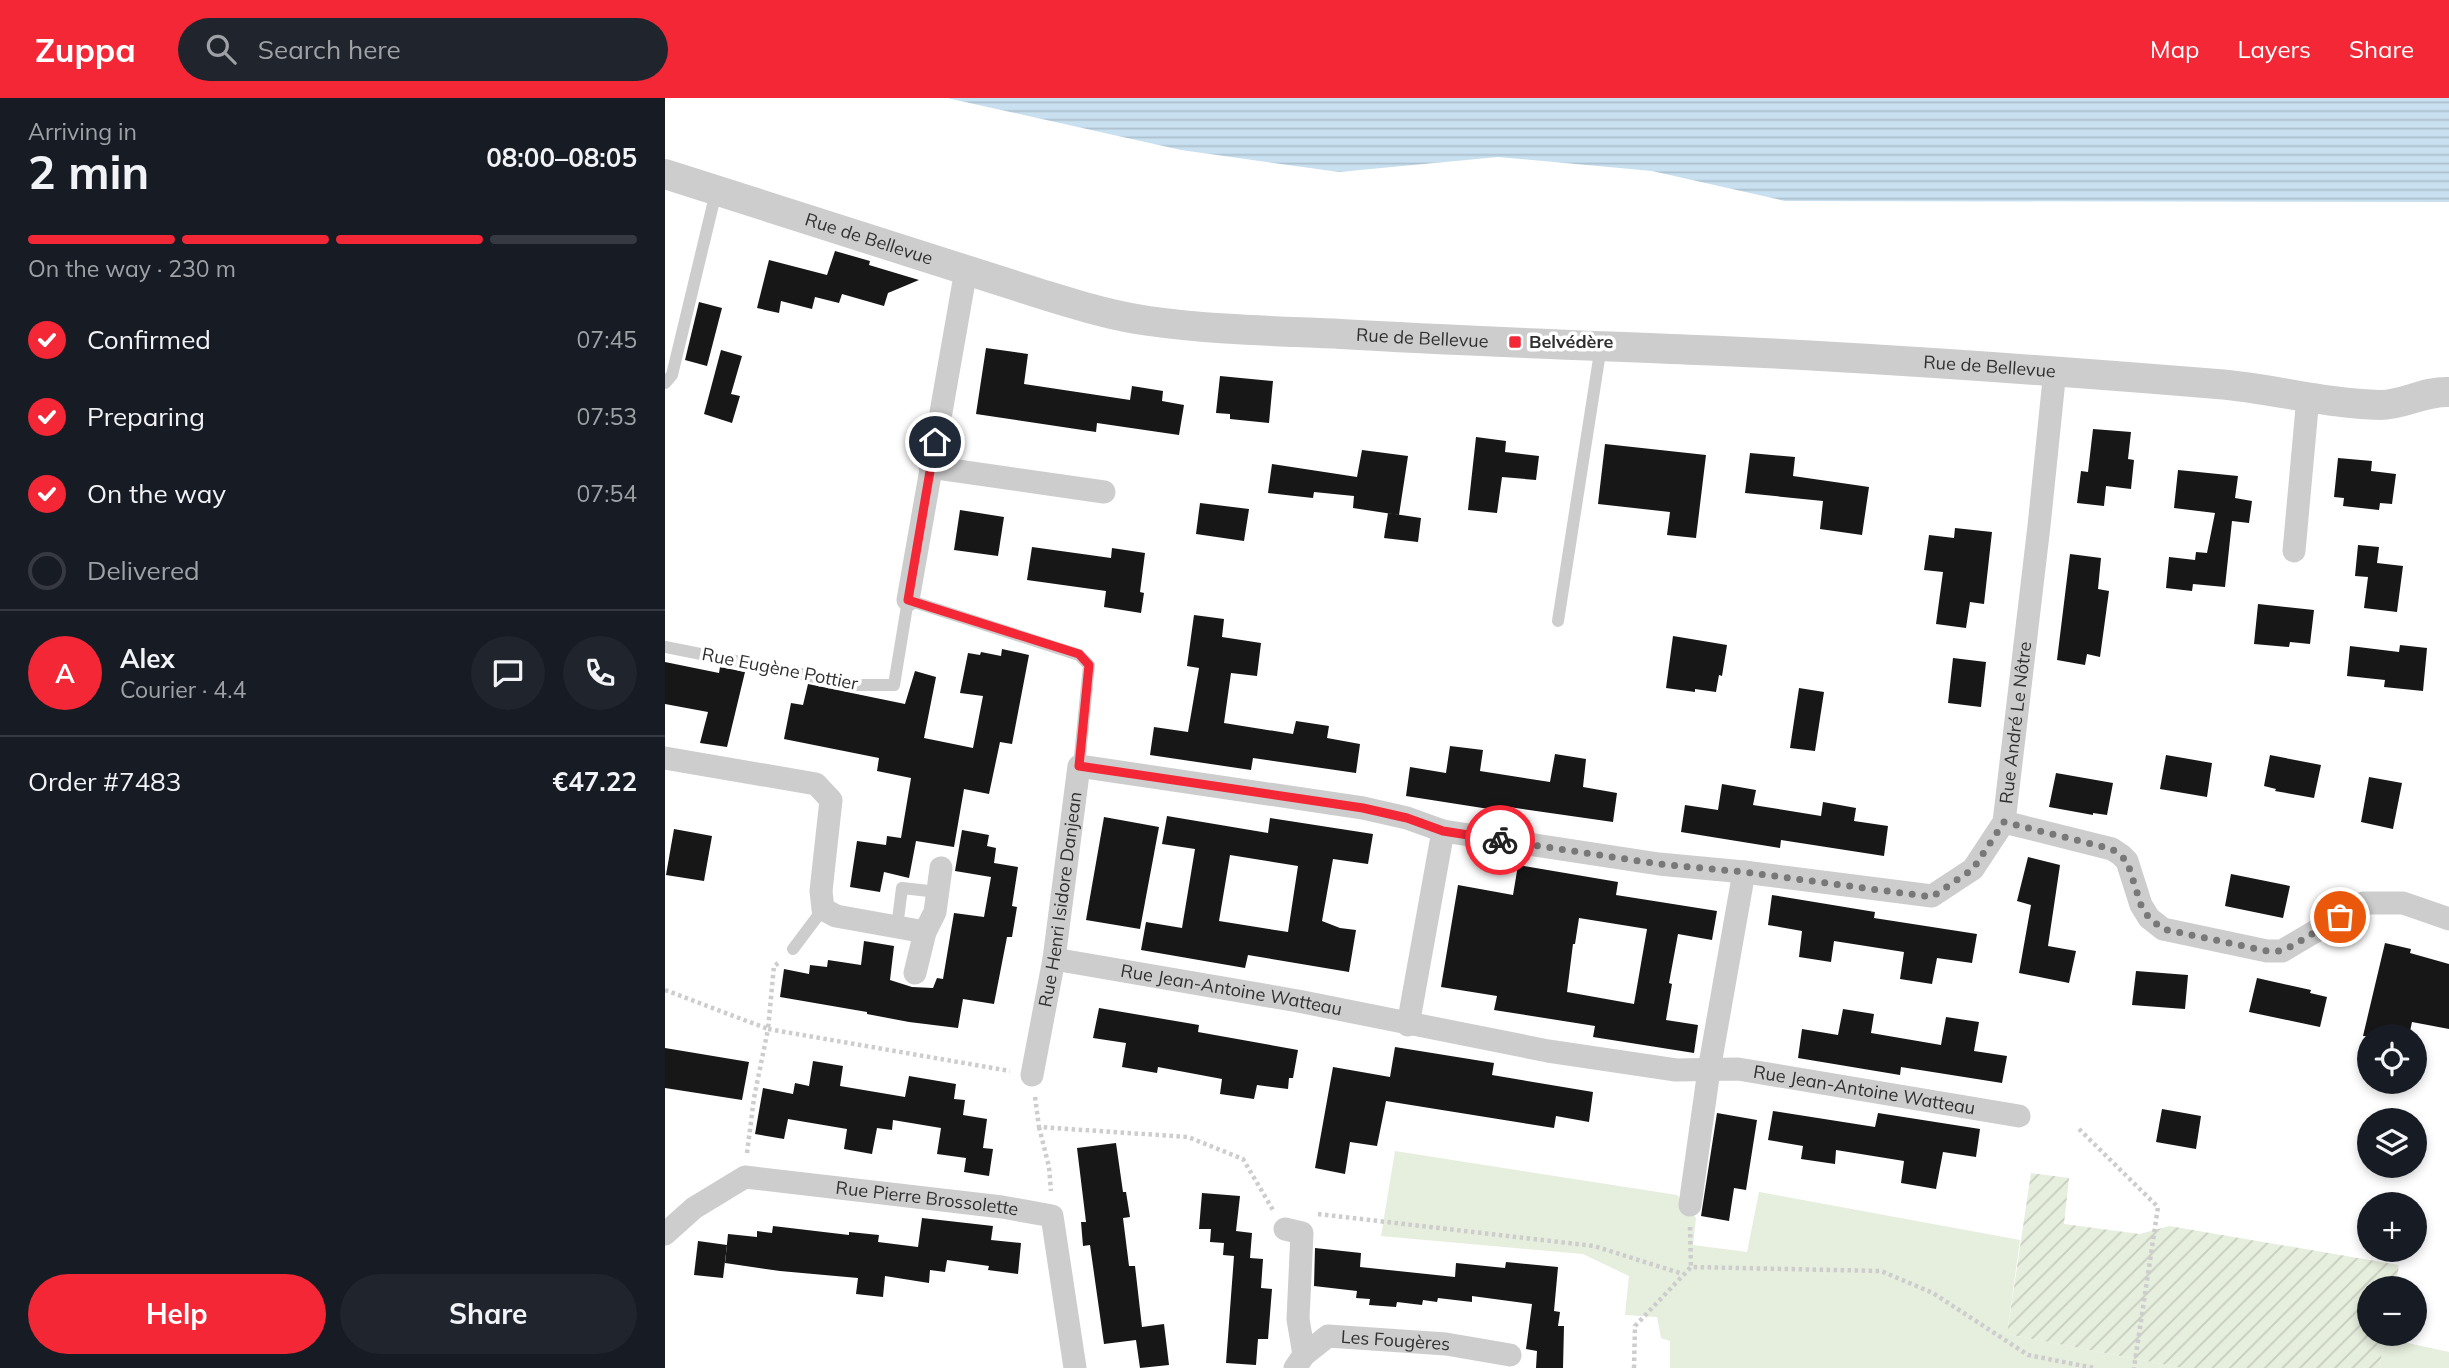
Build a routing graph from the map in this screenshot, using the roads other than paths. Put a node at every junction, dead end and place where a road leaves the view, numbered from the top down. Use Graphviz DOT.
graph roads {
  1 [pos="665,174"];
  2 [pos="716,192"];
  3 [pos="966,270"];
  4 [pos="1601,346"];
  5 [pos="2055,370"];
  6 [pos="665,383"];
  7 [pos="2449,392"];
  8 [pos="2308,397"];
  9 [pos="930,467"];
  10 [pos="1104,492"];
  11 [pos="2294,551"];
  12 [pos="908,600"];
  13 [pos="1558,621"];
  14 [pos="665,647"];
  15 [pos="665,758"];
  16 [pos="1079,766"];
  17 [pos="2004,822"];
  18 [pos="1443,831"];
  19 [pos="941,867"];
  20 [pos="1744,872"];
  21 [pos="938,892"];
  22 [pos="823,909"];
  23 [pos="2449,919"];
  24 [pos="897,927"];
  25 [pos="925,932"];
  26 [pos="793,949"];
  27 [pos="1054,959"];
  28 [pos="915,973"];
  29 [pos="1408,1025"];
  30 [pos="1709,1070"];
  31 [pos="1032,1075"];
  32 [pos="2019,1116"];
  33 [pos="1690,1205"];
  34 [pos="1285,1220"];
  35 [pos="665,1234"];
  36 [pos="1510,1355"];
  37 [pos="1299,1361"];
  38 [pos="1075,1368"];
  1 -- 2 [label="street, Rue de Bellevue"];
  2 -- 3 [label="street, Rue de Bellevue"];
  2 -- 6 [label="lane"];
  3 -- 4 [label="street, Rue de Bellevue"];
  3 -- 9 [label="street"];
  4 -- 5 [label="street, Rue de Bellevue"];
  4 -- 13 [label="lane"];
  5 -- 8 [label="street, Rue de Bellevue"];
  5 -- 17 [label="street, Rue André Le Nôtre"];
  7 -- 8 [label="street, Rue de Bellevue"];
  8 -- 11 [label="street"];
  9 -- 10 [label="street"];
  9 -- 12 [label="street"];
  12 -- 14 [label="lane, Rue Eugène Pottier"];
  12 -- 16 [label="lane, Rue Henri Isidore Danjean"];
  15 -- 22 [label="street"];
  16 -- 18 [label="street, Rue André Le Nôtre"];
  16 -- 27 [label="street, Rue Henri Isidore Danjean"];
  17 -- 20 [label="street, Rue André Le Nôtre"];
  17 -- 23 [label="street"];
  18 -- 20 [label="street, Rue André Le Nôtre"];
  18 -- 29 [label="street"];
  19 -- 21 [label="street"];
  20 -- 30 [label="street"];
  21 -- 24 [label="lane"];
  21 -- 25 [label="street"];
  22 -- 24 [label="street"];
  22 -- 26 [label="lane"];
  24 -- 25 [label="street"];
  25 -- 28 [label="street"];
  27 -- 29 [label="street, Rue Jean-Antoine Watteau"];
  27 -- 31 [label="street, Rue Henri Isidore Danjean"];
  29 -- 30 [label="street, Rue Jean-Antoine Watteau"];
  30 -- 32 [label="street, Rue Jean-Antoine Watteau"];
  30 -- 33 [label="street"];
  34 -- 37 [label="street"];
  35 -- 38 [label="street, Rue Pierre Brossolette"];
  36 -- 37 [label="street, Les Fougères"];
}
